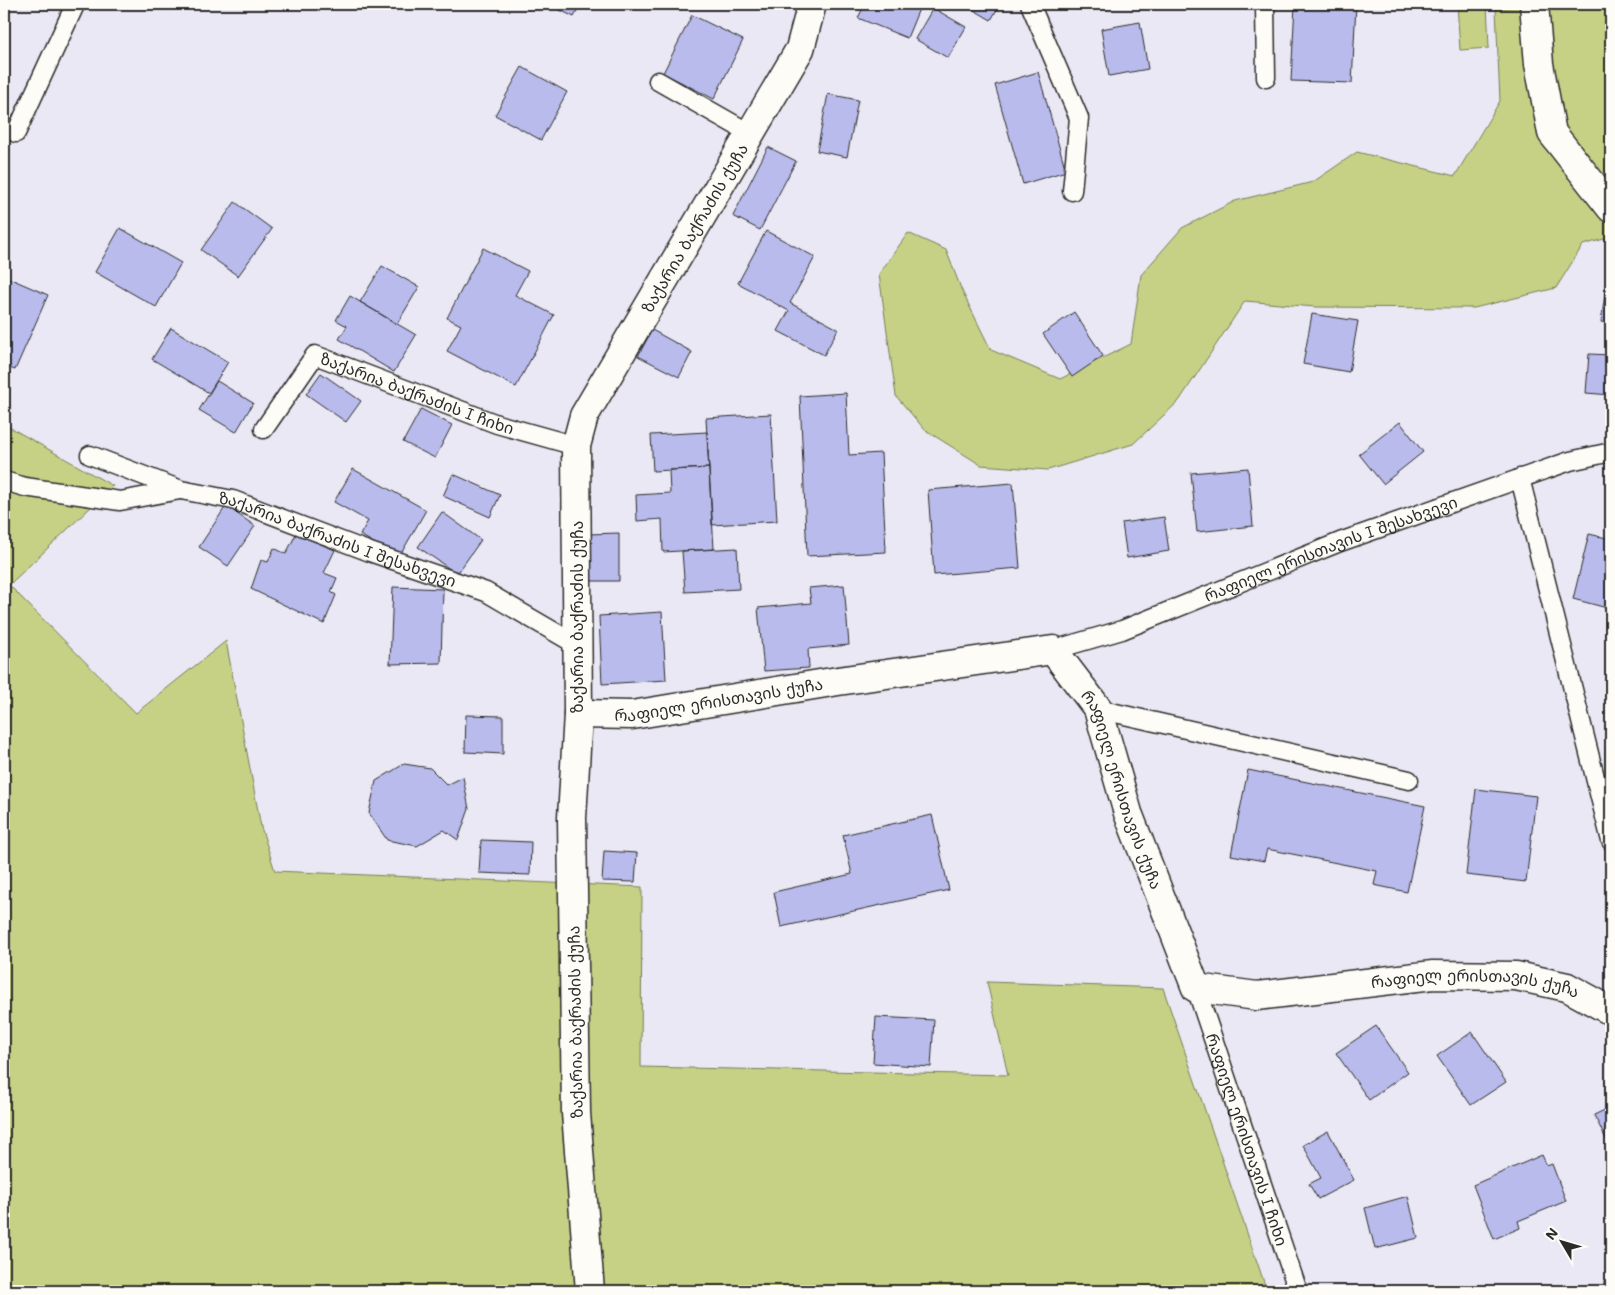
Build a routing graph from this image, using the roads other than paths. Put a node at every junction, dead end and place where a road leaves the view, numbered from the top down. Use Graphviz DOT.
graph roads {
  1 [pos="75,4"];
  2 [pos="812,4"];
  3 [pos="1030,4"];
  4 [pos="1265,4"];
  5 [pos="1534,4"];
  6 [pos="1266,78"];
  7 [pos="658,81"];
  8 [pos="16,133"];
  9 [pos="751,134"];
  10 [pos="1600,182"];
  11 [pos="1072,191"];
  12 [pos="1611,208"];
  13 [pos="264,429"];
  14 [pos="576,446"];
  15 [pos="1611,452"];
  16 [pos="90,455"];
  17 [pos="1520,478"];
  18 [pos="4,481"];
  19 [pos="181,490"];
  20 [pos="577,644"];
  21 [pos="1053,650"];
  22 [pos="1098,709"];
  23 [pos="578,714"];
  24 [pos="1409,780"];
  25 [pos="1611,841"];
  26 [pos="1196,988"];
  27 [pos="1611,1011"];
  28 [pos="590,1291"];
  29 [pos="1298,1291"];
  1 -- 8 [label="lane"];
  2 -- 9 [label="street, ზაქარია ბაქრაძის ქუჩა"];
  3 -- 11 [label="lane"];
  4 -- 6 [label="lane"];
  5 -- 10 [label="street"];
  7 -- 9 [label="lane"];
  9 -- 14 [label="street, ზაქარია ბაქრაძის ქუჩა"];
  10 -- 12 [label="street"];
  13 -- 14 [label="lane, ზაქარია ბაქრაძის I ჩიხი"];
  14 -- 20 [label="street, ზაქარია ბაქრაძის ქუჩა"];
  15 -- 17 [label="lane, რაფიელ ერისთავის I შესახვევი"];
  16 -- 19 [label="lane, ზაქარია ბაქრაძის I შესახვევი"];
  17 -- 21 [label="lane, რაფიელ ერისთავის I შესახვევი"];
  17 -- 25 [label="lane"];
  18 -- 19 [label="lane"];
  19 -- 20 [label="lane, ზაქარია ბაქრაძის I შესახვევი"];
  20 -- 23 [label="street, ზაქარია ბაქრაძის ქუჩა"];
  21 -- 22 [label="street, რაფიელ ერისთავის ქუჩა"];
  21 -- 23 [label="street, რაფიელ ერისთავის ქუჩა"];
  22 -- 24 [label="lane"];
  22 -- 26 [label="street, რაფიელ ერისთავის ქუჩა"];
  23 -- 28 [label="street, ზაქარია ბაქრაძის ქუჩა"];
  26 -- 27 [label="street, რაფიელ ერისთავის ქუჩა"];
  26 -- 29 [label="lane, რაფიელ ერისთავის I ჩიხი"];
}
